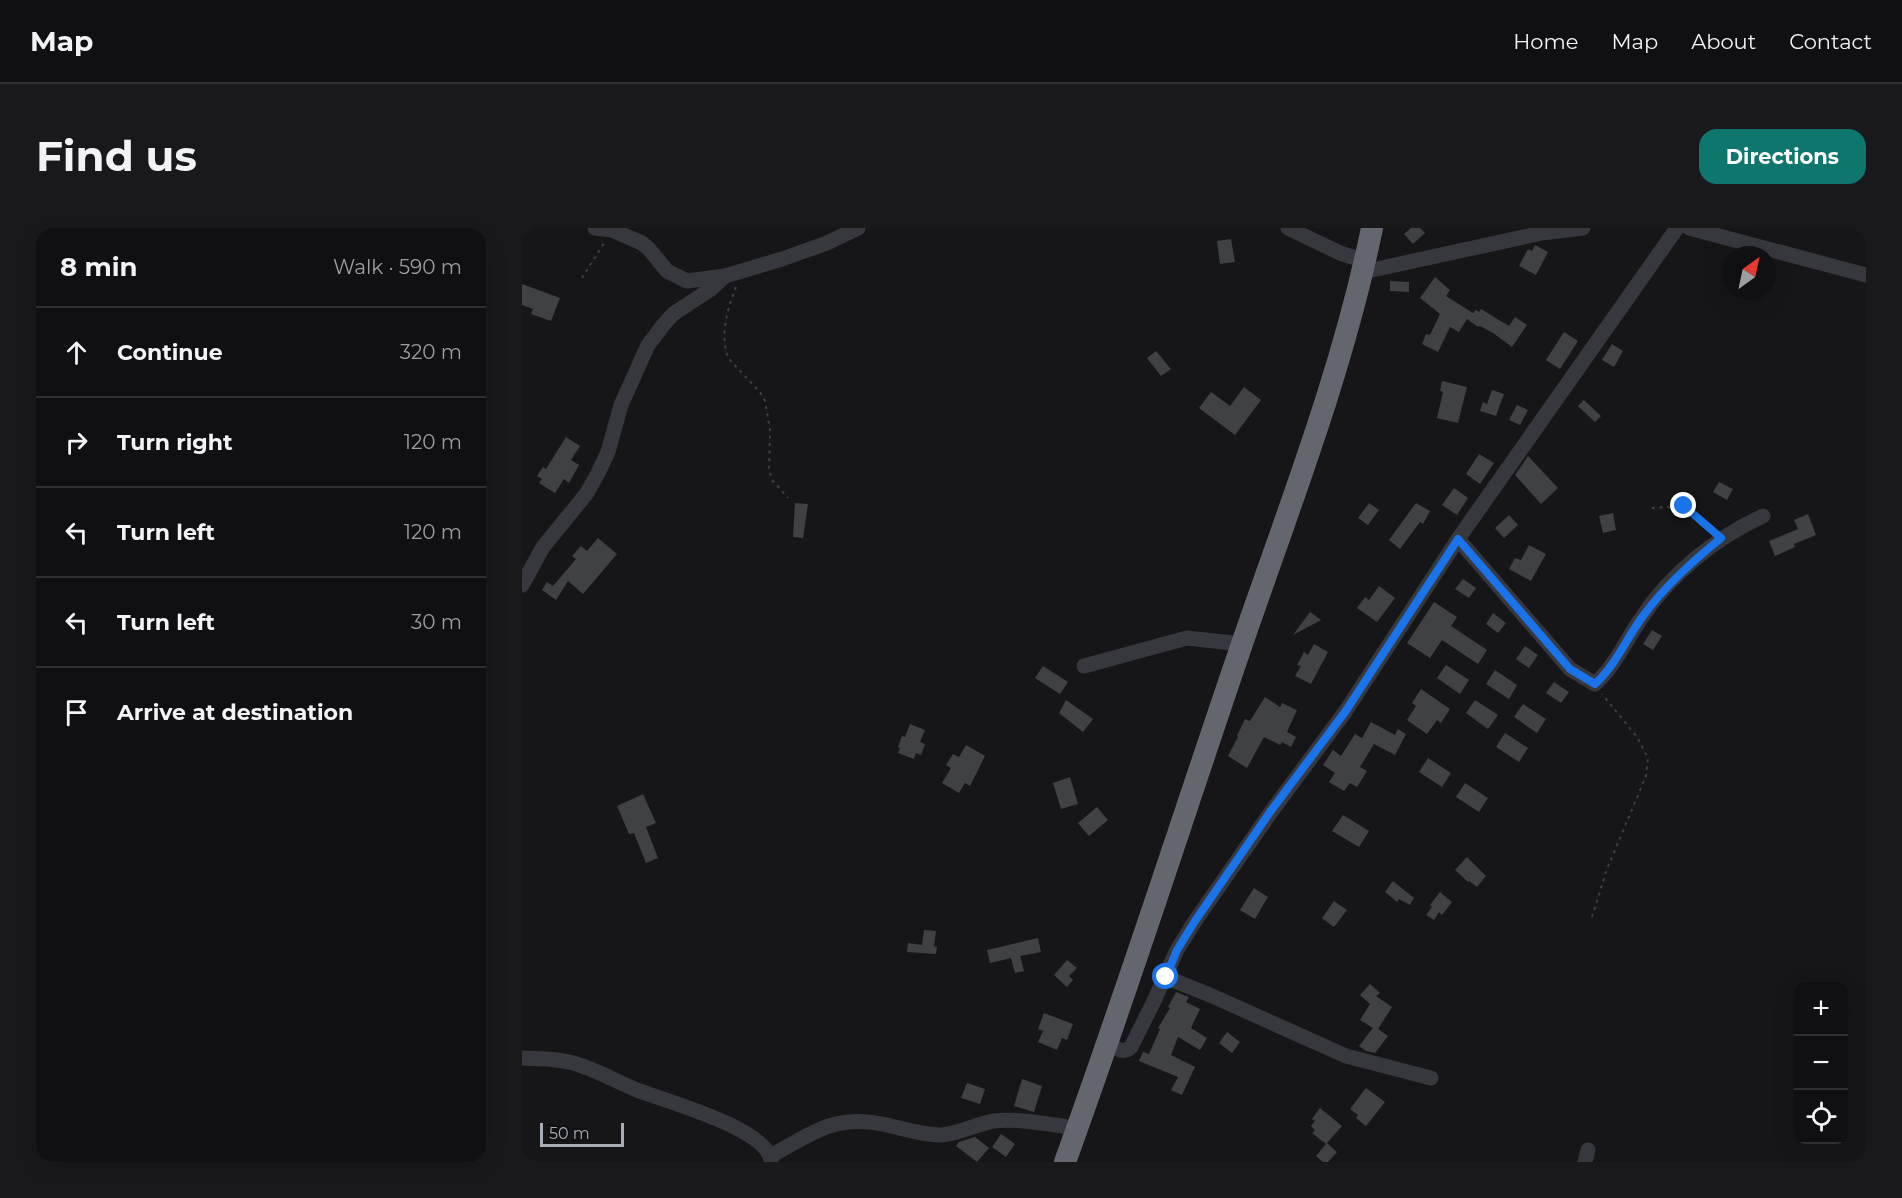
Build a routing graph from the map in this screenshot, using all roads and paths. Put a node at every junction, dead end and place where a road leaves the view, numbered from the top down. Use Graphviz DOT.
graph roads {
  1 [pos="595,228"];
  2 [pos="858,228"];
  3 [pos="1288,228"];
  4 [pos="1372,228"];
  5 [pos="1583,228"];
  6 [pos="1677,228"];
  7 [pos="1689,228"];
  8 [pos="612,230"];
  9 [pos="1364,267"];
  10 [pos="743,270"];
  11 [pos="1866,275"];
  12 [pos="724,276"];
  13 [pos="582,278"];
  14 [pos="788,498"];
  15 [pos="1652,508"];
  16 [pos="1763,516"];
  17 [pos="1721,538"];
  18 [pos="1458,539"];
  19 [pos="522,585"];
  20 [pos="1242,644"];
  21 [pos="1084,666"];
  22 [pos="1595,684"];
  23 [pos="1592,917"];
  24 [pos="1166,977"];
  25 [pos="1106,1042"];
  26 [pos="522,1058"];
  27 [pos="1431,1078"];
  28 [pos="1077,1128"];
  29 [pos="771,1159"];
  30 [pos="1065,1162"];
  1 -- 8 [label="street"];
  2 -- 10 [label="street"];
  3 -- 9 [label="street"];
  4 -- 9 [label="highway"];
  5 -- 9 [label="street"];
  6 -- 18 [label="street"];
  7 -- 11 [label="street"];
  8 -- 12 [label="street"];
  8 -- 13 [label="path"];
  9 -- 20 [label="highway"];
  10 -- 12 [label="street"];
  10 -- 14 [label="path"];
  12 -- 19 [label="street"];
  15 -- 17 [label="path"];
  16 -- 17 [label="street"];
  17 -- 22 [label="street"];
  18 -- 22 [label="street"];
  18 -- 24 [label="street"];
  20 -- 21 [label="street"];
  20 -- 25 [label="highway"];
  22 -- 23 [label="path"];
  24 -- 25 [label="street"];
  24 -- 27 [label="street"];
  25 -- 28 [label="highway"];
  26 -- 29 [label="street"];
  28 -- 29 [label="street"];
  28 -- 30 [label="highway"];
}
